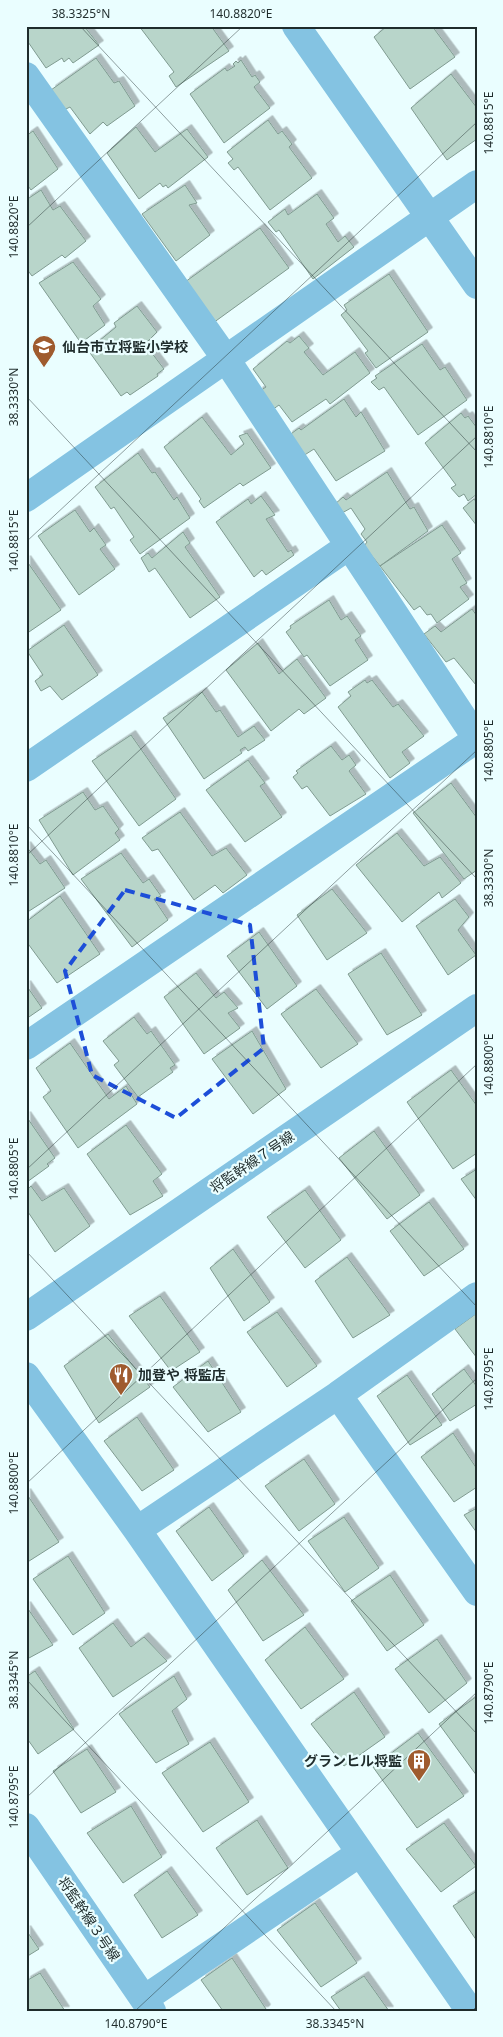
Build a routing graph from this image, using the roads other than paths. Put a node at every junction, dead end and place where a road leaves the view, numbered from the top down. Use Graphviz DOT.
graph roads {
  1 [pos="296,26"];
  2 [pos="26,76"];
  3 [pos="477,184"];
  4 [pos="429,217"];
  5 [pos="477,285"];
  6 [pos="226,359"];
  7 [pos="26,498"];
  8 [pos="349,546"];
  9 [pos="477,739"];
  10 [pos="26,768"];
  11 [pos="477,1008"];
  12 [pos="26,1046"];
  13 [pos="477,1296"];
  14 [pos="26,1316"];
  15 [pos="26,1376"];
  16 [pos="338,1394"];
  17 [pos="137,1530"];
  18 [pos="477,1592"];
  19 [pos="26,1827"];
  20 [pos="360,1853"];
  21 [pos="148,2005"];
  22 [pos="470,2011"];
  1 -- 4 [label="street"];
  2 -- 6 [label="street"];
  3 -- 4 [label="street"];
  4 -- 5 [label="street"];
  4 -- 6 [label="street"];
  6 -- 7 [label="street"];
  6 -- 8 [label="street"];
  8 -- 9 [label="street"];
  8 -- 10 [label="street"];
  9 -- 12 [label="street"];
  11 -- 14 [label="street, 将監幹線７号線"];
  13 -- 16 [label="street"];
  15 -- 17 [label="street"];
  16 -- 17 [label="street"];
  16 -- 18 [label="street"];
  17 -- 20 [label="street"];
  19 -- 21 [label="street, 将監幹線３号線"];
  20 -- 21 [label="street"];
  20 -- 22 [label="street"];
}
